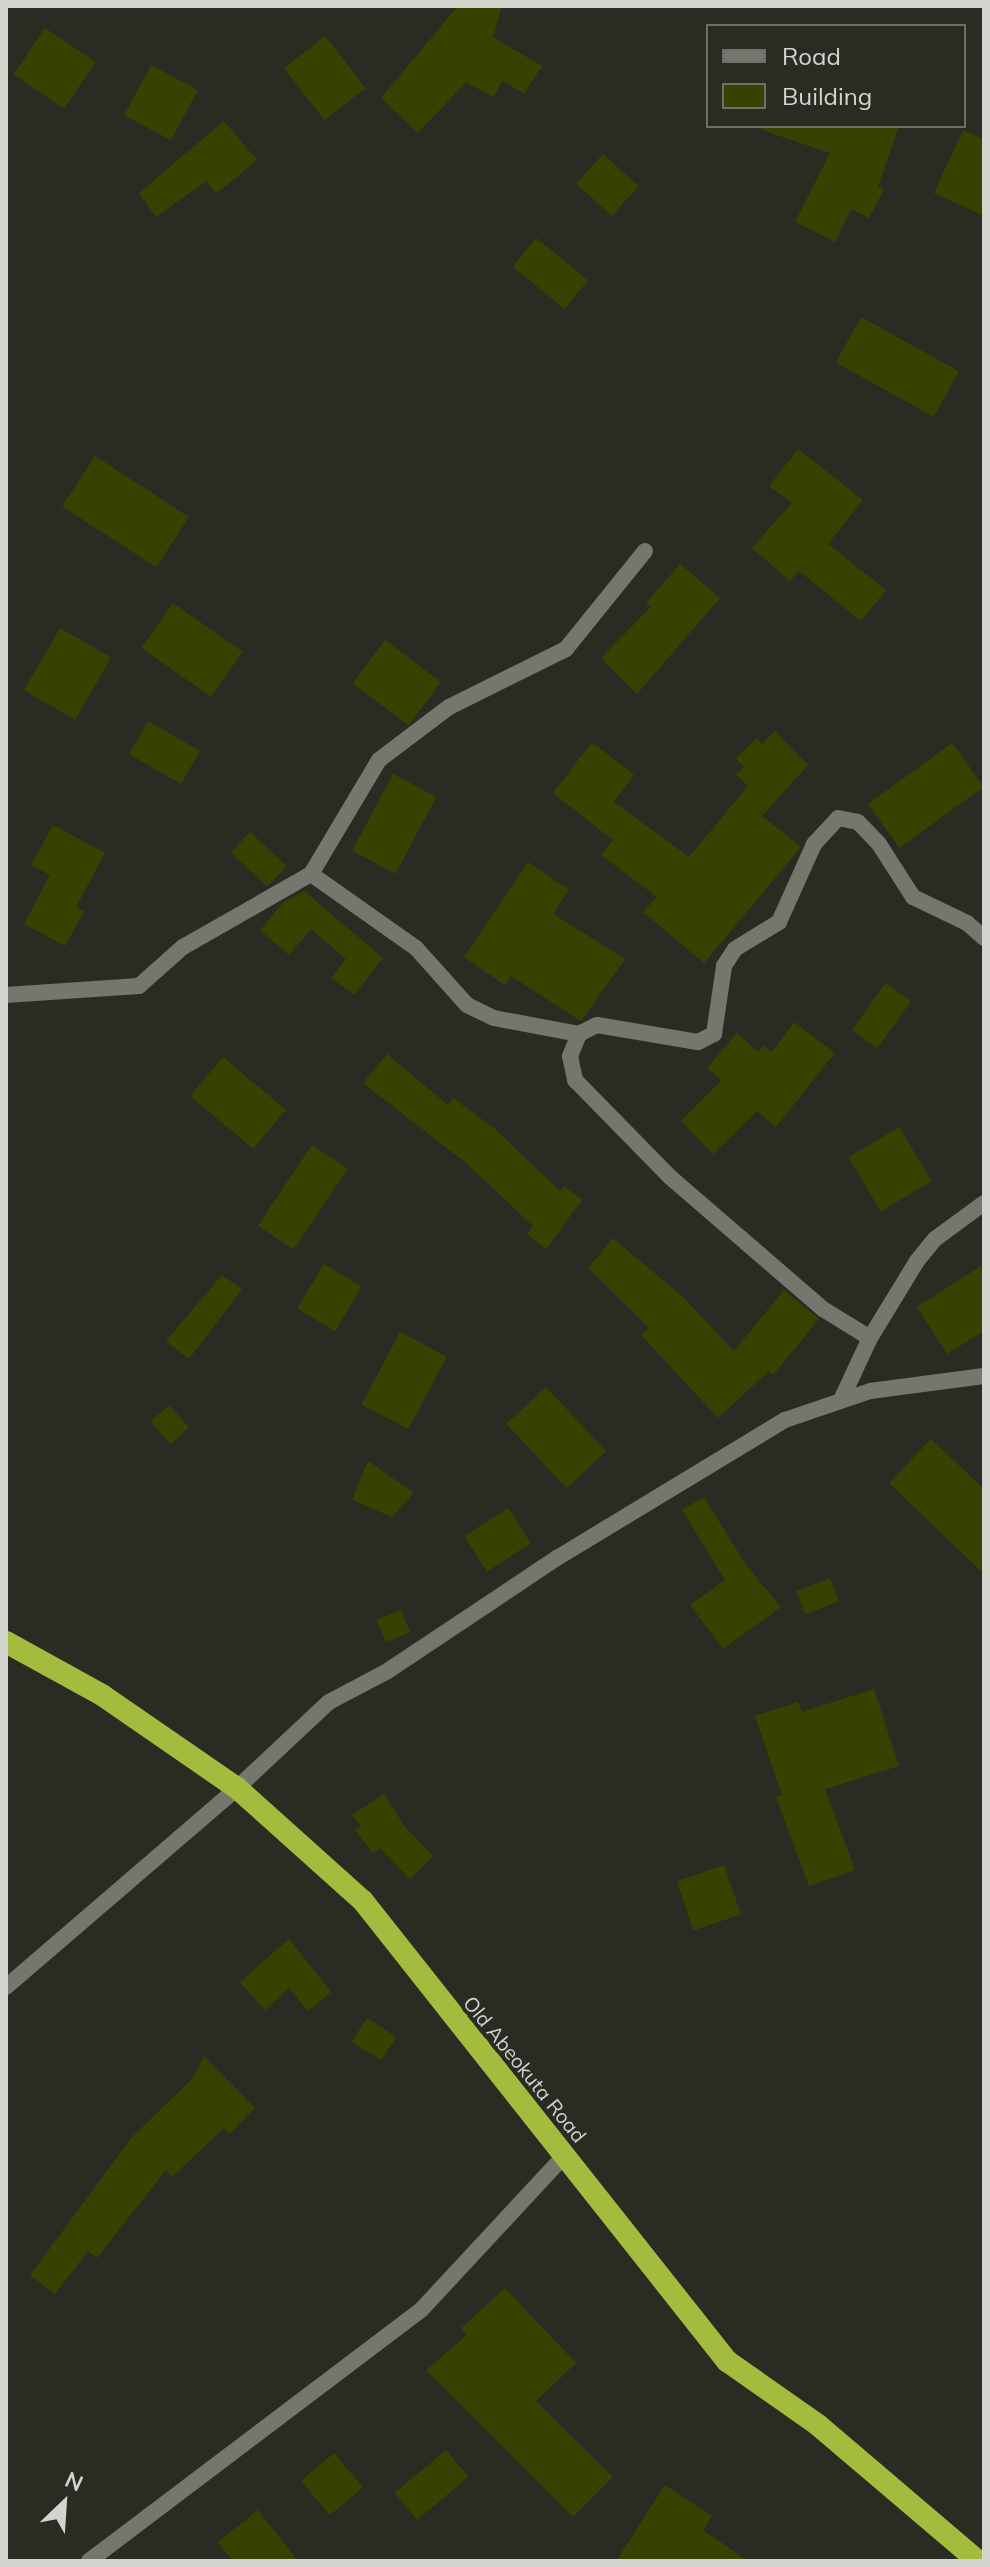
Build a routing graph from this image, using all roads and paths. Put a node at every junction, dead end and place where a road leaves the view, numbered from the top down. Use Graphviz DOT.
graph roads {
  1 [pos="645,551"];
  2 [pos="311,874"];
  3 [pos="984,938"];
  4 [pos="6,995"];
  5 [pos="579,1034"];
  6 [pos="984,1203"];
  7 [pos="870,1338"];
  8 [pos="984,1376"];
  9 [pos="842,1398"];
  10 [pos="6,1642"];
  11 [pos="237,1788"];
  12 [pos="6,1987"];
  13 [pos="564,2156"];
  14 [pos="89,2561"];
  15 [pos="978,2561"];
  1 -- 2 [label="street"];
  2 -- 4 [label="street"];
  2 -- 5 [label="street"];
  3 -- 5 [label="street"];
  5 -- 7 [label="street"];
  6 -- 7 [label="street"];
  7 -- 9 [label="street"];
  8 -- 9 [label="street"];
  9 -- 11 [label="street"];
  10 -- 11 [label="highway, Old Abeokuta Road"];
  11 -- 12 [label="street"];
  11 -- 13 [label="highway, Old Abeokuta Road"];
  13 -- 14 [label="street"];
  13 -- 15 [label="highway, Old Abeokuta Road"];
}
